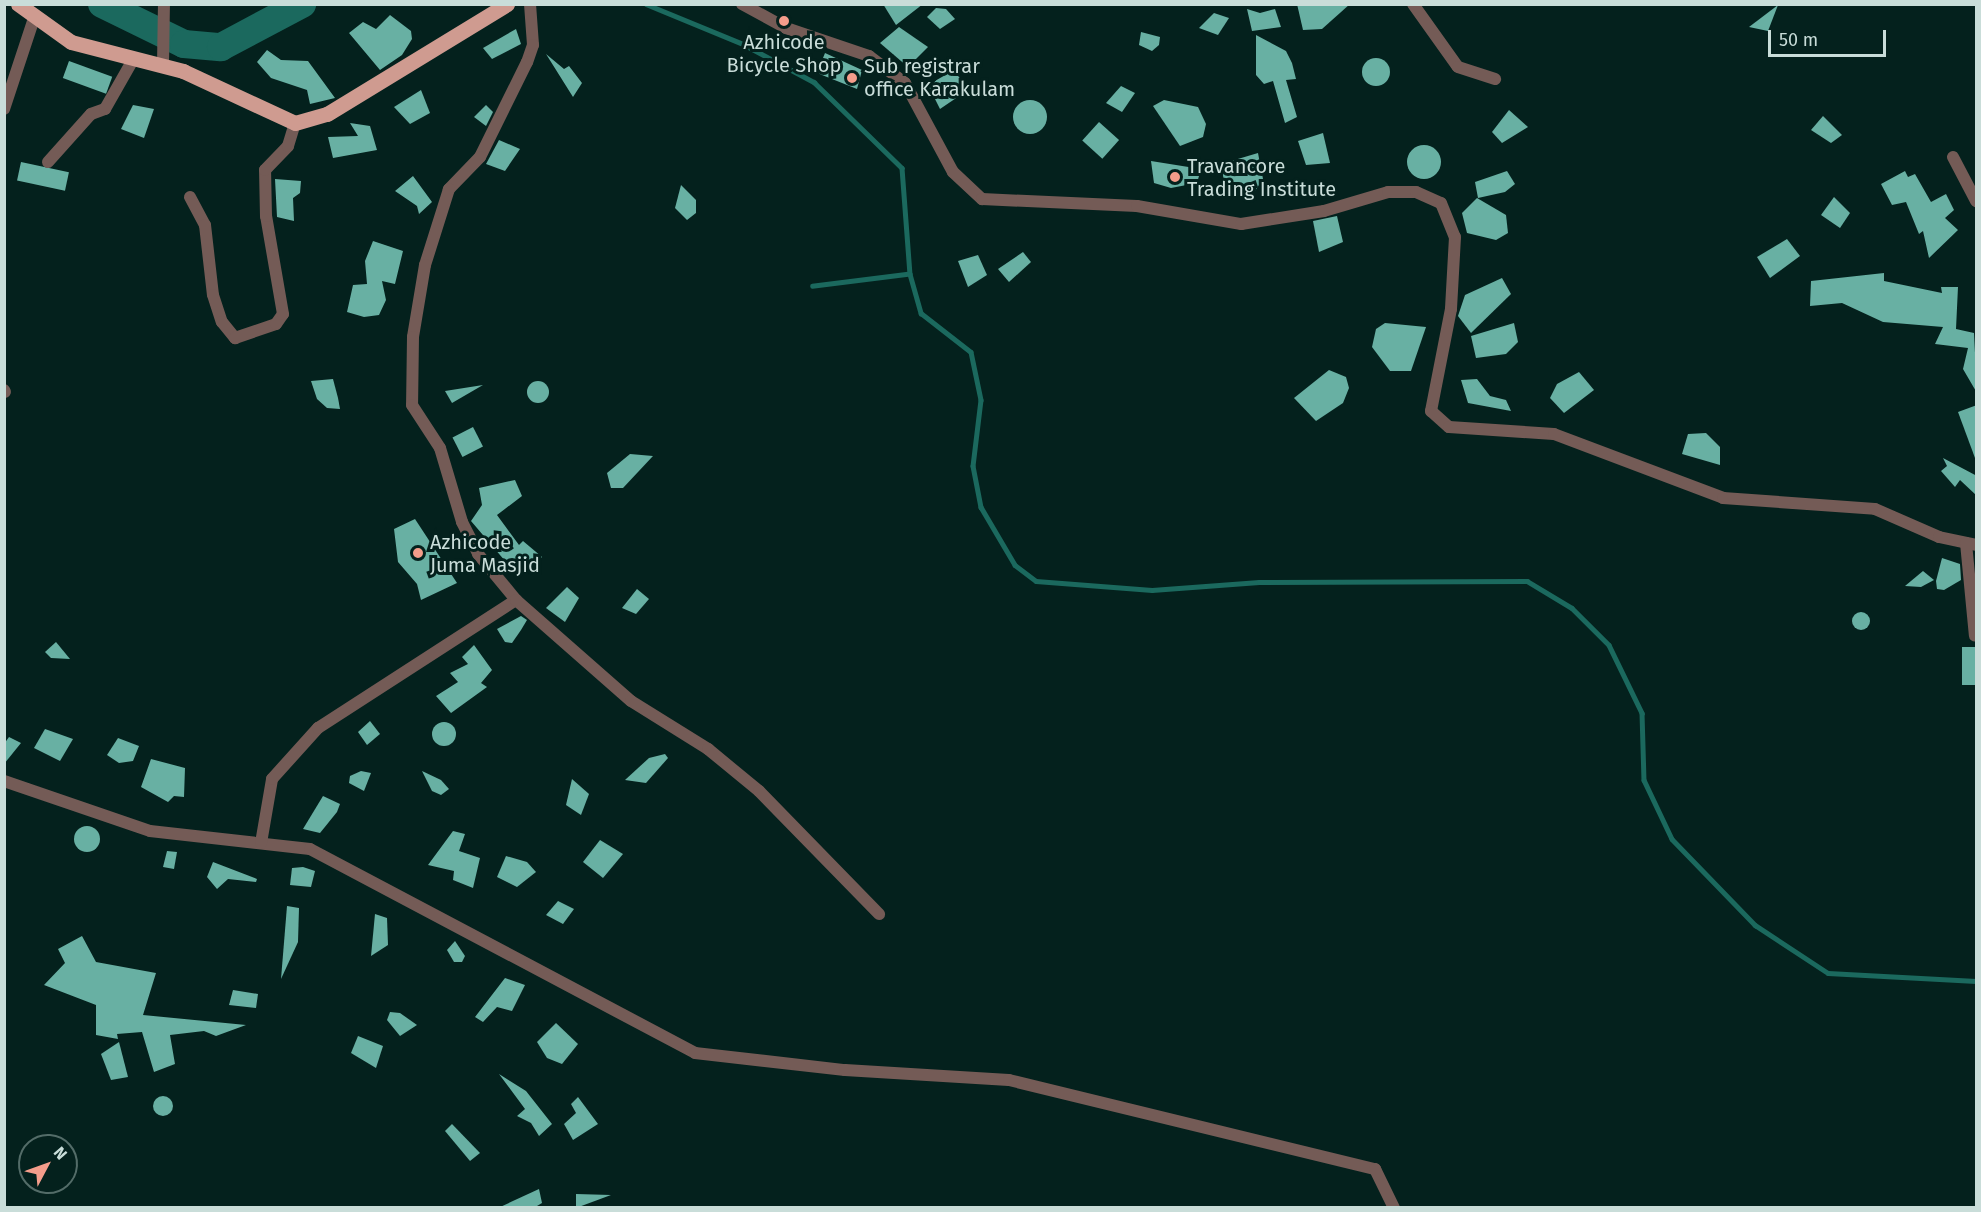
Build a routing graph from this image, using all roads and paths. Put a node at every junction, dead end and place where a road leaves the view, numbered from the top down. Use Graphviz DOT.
graph roads {
  1 [pos="18,4"];
  2 [pos="164,4"];
  3 [pos="507,4"];
  4 [pos="530,4"];
  5 [pos="742,4"];
  6 [pos="1413,4"];
  7 [pos="35,15"];
  8 [pos="134,57"];
  9 [pos="163,65"];
  10 [pos="1495,79"];
  11 [pos="4,109"];
  12 [pos="296,123"];
  13 [pos="1953,157"];
  14 [pos="48,162"];
  15 [pos="190,197"];
  16 [pos="1977,201"];
  17 [pos="1971,544"];
  18 [pos="516,600"];
  19 [pos="1975,636"];
  20 [pos="4,781"];
  21 [pos="261,843"];
  22 [pos="879,914"];
  23 [pos="1394,1208"];
  1 -- 7 [label="main road"];
  2 -- 9 [label="street"];
  3 -- 12 [label="main road"];
  4 -- 18 [label="street"];
  5 -- 17 [label="street"];
  6 -- 10 [label="street"];
  7 -- 8 [label="main road"];
  7 -- 11 [label="street"];
  8 -- 9 [label="main road"];
  8 -- 14 [label="street"];
  9 -- 12 [label="main road"];
  12 -- 15 [label="street"];
  13 -- 16 [label="street"];
  17 -- 19 [label="street"];
  18 -- 21 [label="street"];
  18 -- 22 [label="street"];
  20 -- 21 [label="street"];
  21 -- 23 [label="street"];
}
